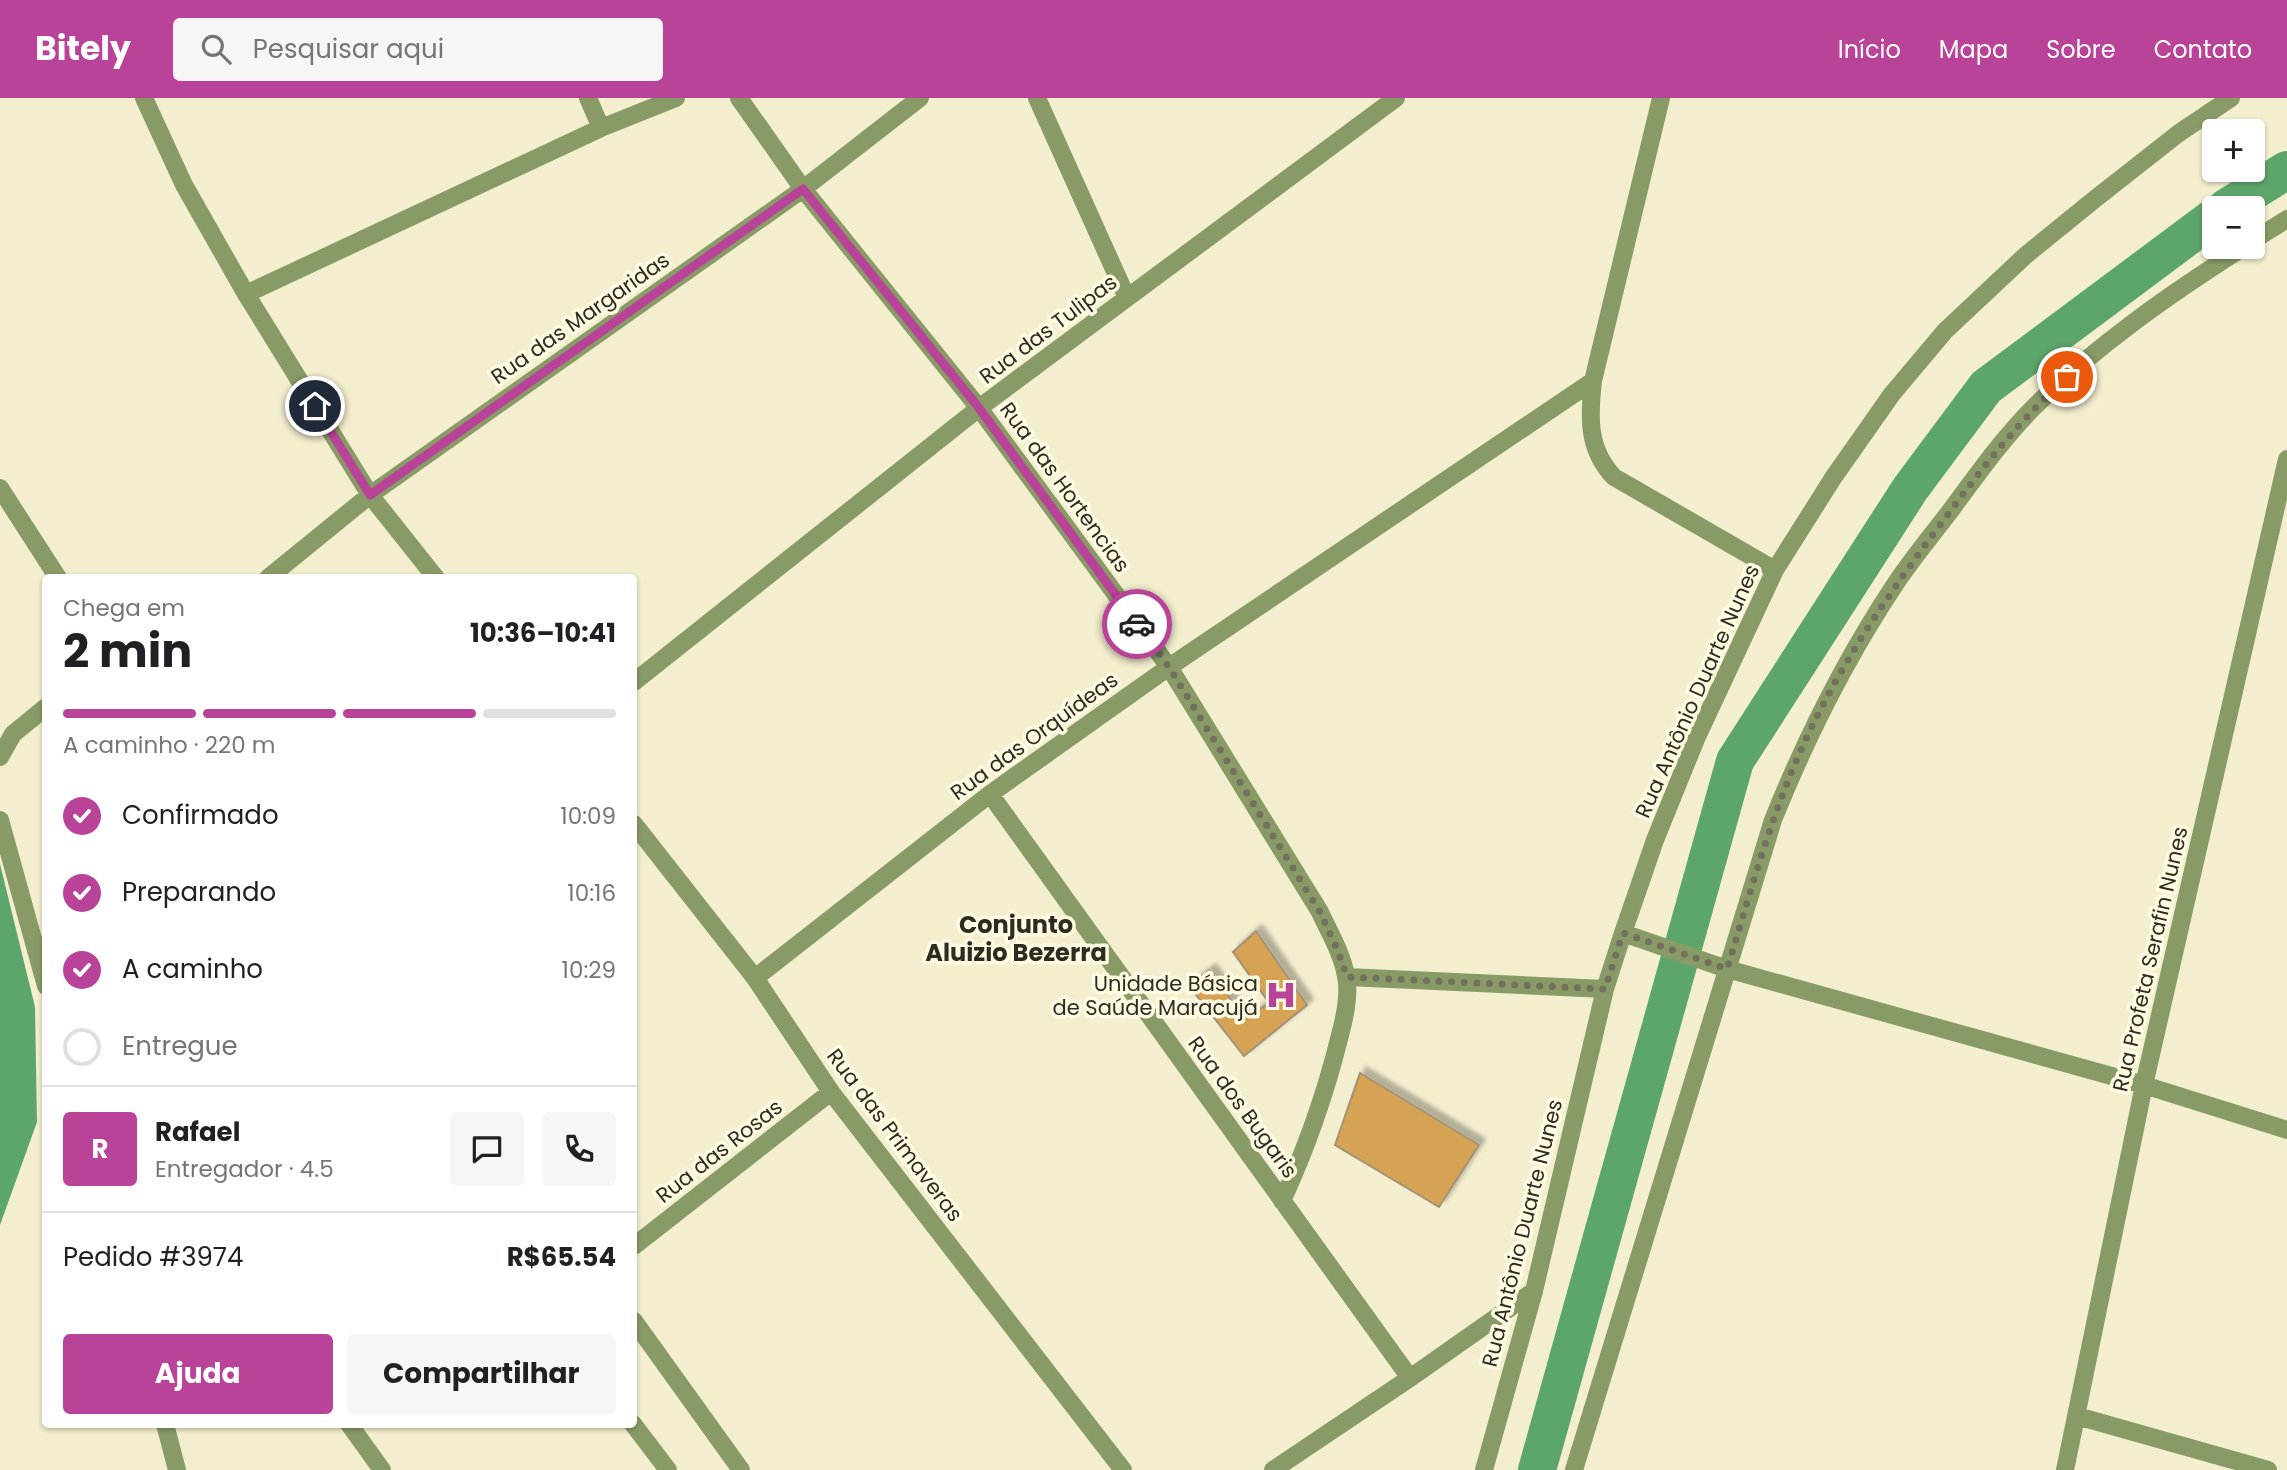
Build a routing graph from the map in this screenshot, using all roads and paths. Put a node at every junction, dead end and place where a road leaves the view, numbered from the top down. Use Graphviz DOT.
graph roads {
  1 [pos="144,98"];
  2 [pos="588,98"];
  3 [pos="676,98"];
  4 [pos="739,98"];
  5 [pos="920,98"];
  6 [pos="1037,98"];
  7 [pos="1396,98"];
  8 [pos="1661,98"];
  9 [pos="2231,98"];
  10 [pos="600,128"];
  11 [pos="803,189"];
  12 [pos="2287,219"];
  13 [pos="2265,233"];
  14 [pos="2225,259"];
  15 [pos="246,294"];
  16 [pos="1127,298"];
  17 [pos="1593,381"];
  18 [pos="979,408"];
  19 [pos="2287,459"];
  20 [pos="0,488"];
  21 [pos="370,495"];
  22 [pos="1775,570"];
  23 [pos="55,574"];
  24 [pos="273,574"];
  25 [pos="433,574"];
  26 [pos="1169,667"];
  27 [pos="637,680"];
  28 [pos="42,710"];
  29 [pos="0,757"];
  30 [pos="990,794"];
  31 [pos="0,820"];
  32 [pos="637,828"];
  33 [pos="1623,933"];
  34 [pos="1727,969"];
  35 [pos="42,972"];
  36 [pos="1347,977"];
  37 [pos="755,978"];
  38 [pos="1605,989"];
  39 [pos="2144,1085"];
  40 [pos="831,1092"];
  41 [pos="2287,1130"];
  42 [pos="1282,1201"];
  43 [pos="637,1244"];
  44 [pos="1534,1291"];
  45 [pos="637,1325"];
  46 [pos="1409,1378"];
  47 [pos="2077,1416"];
  48 [pos="166,1428"];
  49 [pos="352,1428"];
  50 [pos="637,1428"];
  51 [pos="177,1470"];
  52 [pos="382,1470"];
  53 [pos="668,1470"];
  54 [pos="741,1470"];
  55 [pos="1123,1470"];
  56 [pos="1273,1470"];
  57 [pos="1484,1470"];
  58 [pos="1574,1470"];
  59 [pos="2065,1470"];
  60 [pos="2269,1470"];
  1 -- 15 [label="street"];
  2 -- 10 [label="street"];
  3 -- 10 [label="street"];
  4 -- 11 [label="street, Rua das Hortencias"];
  5 -- 11 [label="street, Rua das Margaridas"];
  6 -- 16 [label="street"];
  7 -- 16 [label="street, Rua das Tulipas"];
  8 -- 17 [label="street"];
  9 -- 22 [label="street, Rua Antônio Duarte Nunes"];
  10 -- 15 [label="street"];
  11 -- 18 [label="street, Rua das Hortencias"];
  11 -- 21 [label="street, Rua das Margaridas"];
  12 -- 13 [label="street"];
  14 -- 34 [label="street"];
  15 -- 21 [label="street"];
  16 -- 18 [label="street, Rua das Tulipas"];
  17 -- 22 [label="street"];
  17 -- 26 [label="street, Rua das Orquídeas"];
  18 -- 26 [label="street, Rua das Hortencias"];
  18 -- 27 [label="street, Rua das Tulipas"];
  19 -- 39 [label="street, Rua Profeta Serafin Nunes"];
  20 -- 23 [label="street"];
  21 -- 24 [label="street, Rua das Margaridas"];
  21 -- 25 [label="street"];
  22 -- 33 [label="street, Rua Antônio Duarte Nunes"];
  26 -- 30 [label="street, Rua das Orquídeas"];
  26 -- 36 [label="street, Rua das Hortencias"];
  28 -- 29 [label="street"];
  30 -- 37 [label="street, Rua das Orquídeas"];
  30 -- 42 [label="street, Rua dos Bugaris"];
  31 -- 35 [label="street"];
  32 -- 37 [label="street, Rua das Primaveras"];
  33 -- 34 [label="street"];
  33 -- 38 [label="street, Rua Antônio Duarte Nunes"];
  34 -- 39 [label="street"];
  34 -- 58 [label="street"];
  36 -- 38 [label="street"];
  36 -- 42 [label="street, Rua das Hortencias"];
  37 -- 40 [label="street, Rua das Primaveras"];
  38 -- 44 [label="street, Rua Antônio Duarte Nunes"];
  39 -- 41 [label="street"];
  39 -- 47 [label="street, Rua Profeta Serafin Nunes"];
  40 -- 43 [label="street, Rua das Rosas"];
  40 -- 55 [label="street, Rua das Primaveras"];
  42 -- 46 [label="street, Rua dos Bugaris"];
  44 -- 46 [label="street"];
  44 -- 57 [label="street, Rua Antônio Duarte Nunes"];
  45 -- 54 [label="street"];
  46 -- 56 [label="street"];
  47 -- 59 [label="street, Rua Profeta Serafin Nunes"];
  47 -- 60 [label="street"];
  48 -- 51 [label="street"];
  49 -- 52 [label="street"];
  50 -- 53 [label="street"];
}
